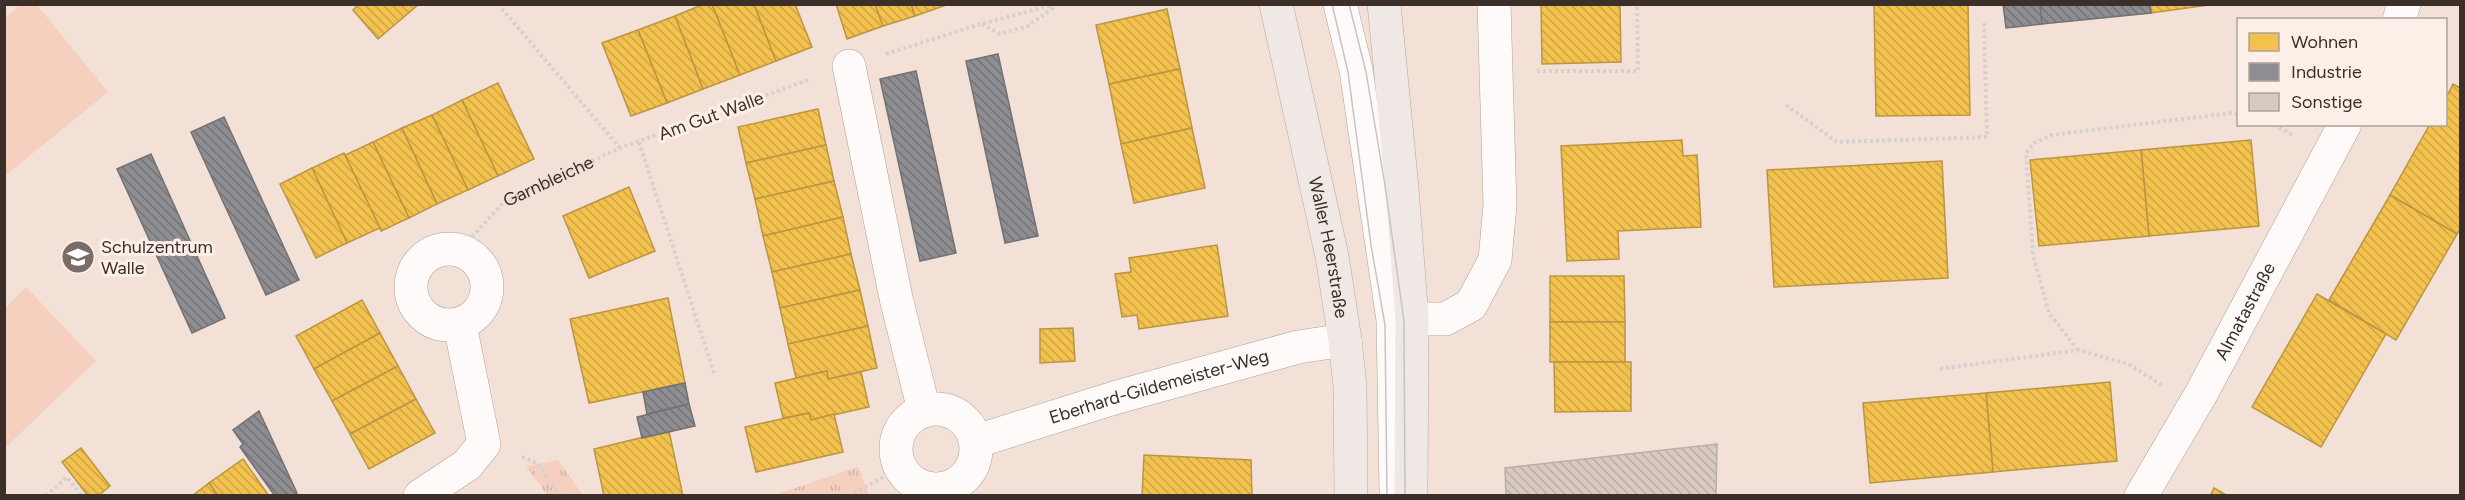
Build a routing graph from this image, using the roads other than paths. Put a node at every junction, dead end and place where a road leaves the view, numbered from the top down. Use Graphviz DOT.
graph roads {
  1 [pos="1276,4"];
  2 [pos="1340,4"];
  3 [pos="1384,4"];
  4 [pos="1494,4"];
  5 [pos="849,66"];
  6 [pos="2344,126"];
  7 [pos="1388,289"];
  8 [pos="1413,319"];
  9 [pos="460,326"];
  10 [pos="1344,340"];
  11 [pos="1412,352"];
  12 [pos="924,410"];
  13 [pos="977,441"];
  14 [pos="951,492"];
  15 [pos="420,495"];
  16 [pos="1351,495"];
  17 [pos="1396,495"];
  18 [pos="1412,495"];
  19 [pos="2142,495"];
  1 -- 10 [label="main road, Waller Heerstraße"];
  2 -- 7 [label="street"];
  3 -- 8 [label="main road"];
  4 -- 8 [label="street"];
  5 -- 12 [label="street"];
  6 -- 19 [label="street, Almatastraße"];
  7 -- 11 [label="street"];
  7 -- 17 [label="street"];
  8 -- 11 [label="main road"];
  9 -- 9 [label="street"];
  9 -- 15 [label="street"];
  10 -- 13 [label="street, Eberhard-Gildemeister-Weg"];
  10 -- 16 [label="main road, Waller Heerstraße"];
  11 -- 18 [label="main road"];
  12 -- 13 [label="street"];
  12 -- 14 [label="street"];
  13 -- 14 [label="street"];
}
